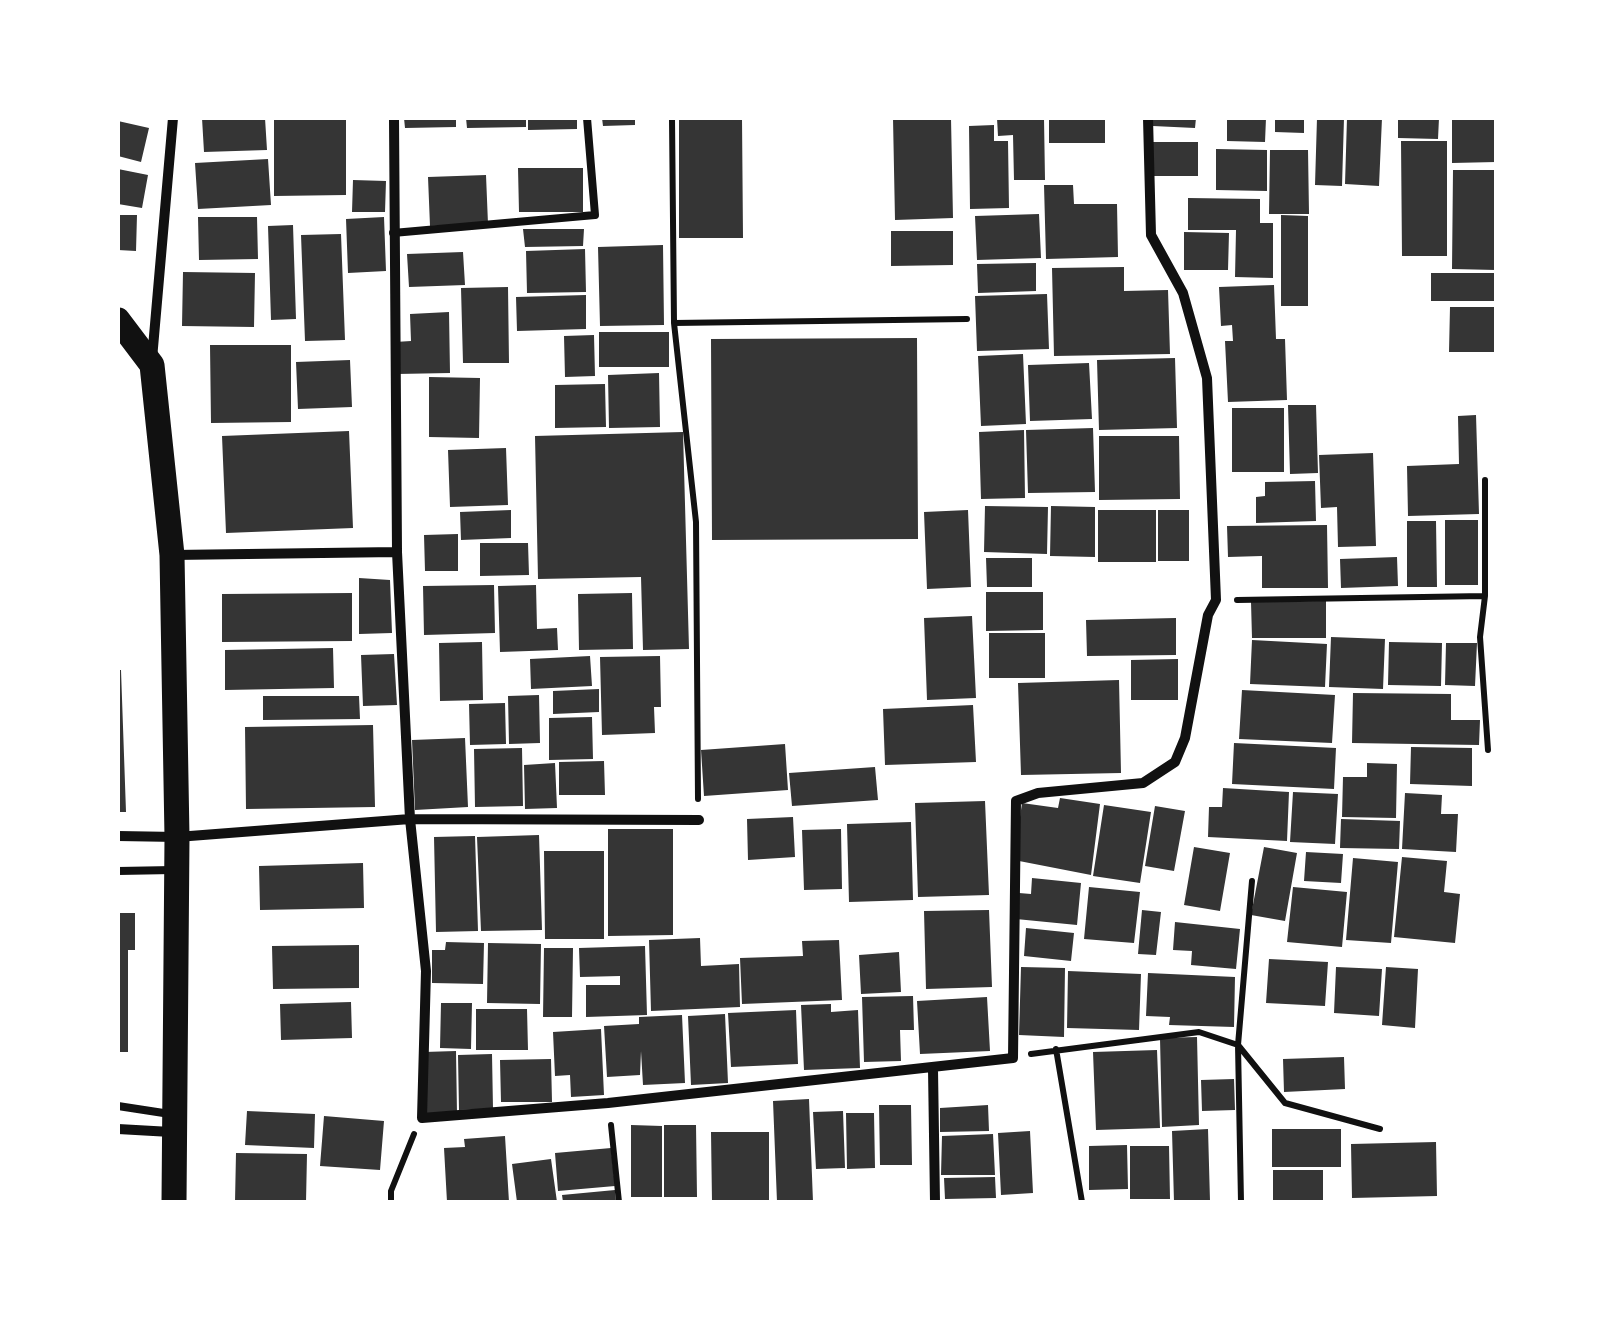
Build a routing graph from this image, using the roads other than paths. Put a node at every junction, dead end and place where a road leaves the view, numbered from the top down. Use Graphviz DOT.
graph roads {
  1 [pos="173,118"];
  2 [pos="394,118"];
  3 [pos="587,118"];
  4 [pos="1148,118"];
  5 [pos="392,233"];
  6 [pos="118,320"];
  7 [pos="152,366"];
  8 [pos="398,552"];
  9 [pos="172,555"];
  10 [pos="410,820"];
  11 [pos="699,820"];
  12 [pos="118,836"];
  13 [pos="177,837"];
  14 [pos="177,870"];
  15 [pos="118,871"];
  16 [pos="933,1069"];
  17 [pos="118,1106"];
  18 [pos="175,1124"];
  19 [pos="118,1129"];
  20 [pos="174,1202"];
  21 [pos="934,1202"];
  1 -- 7 [label="street"];
  2 -- 5 [label="street"];
  3 -- 5 [label="lane"];
  4 -- 16 [label="street"];
  5 -- 8 [label="street"];
  6 -- 7 [label="main road"];
  7 -- 9 [label="main road"];
  8 -- 9 [label="street"];
  8 -- 10 [label="street"];
  9 -- 13 [label="main road"];
  10 -- 11 [label="street"];
  10 -- 13 [label="street"];
  10 -- 16 [label="street"];
  12 -- 13 [label="street"];
  13 -- 14 [label="main road"];
  14 -- 15 [label="lane"];
  14 -- 18 [label="main road"];
  16 -- 21 [label="street"];
  17 -- 18 [label="lane"];
  18 -- 19 [label="street"];
  18 -- 20 [label="main road"];
}
